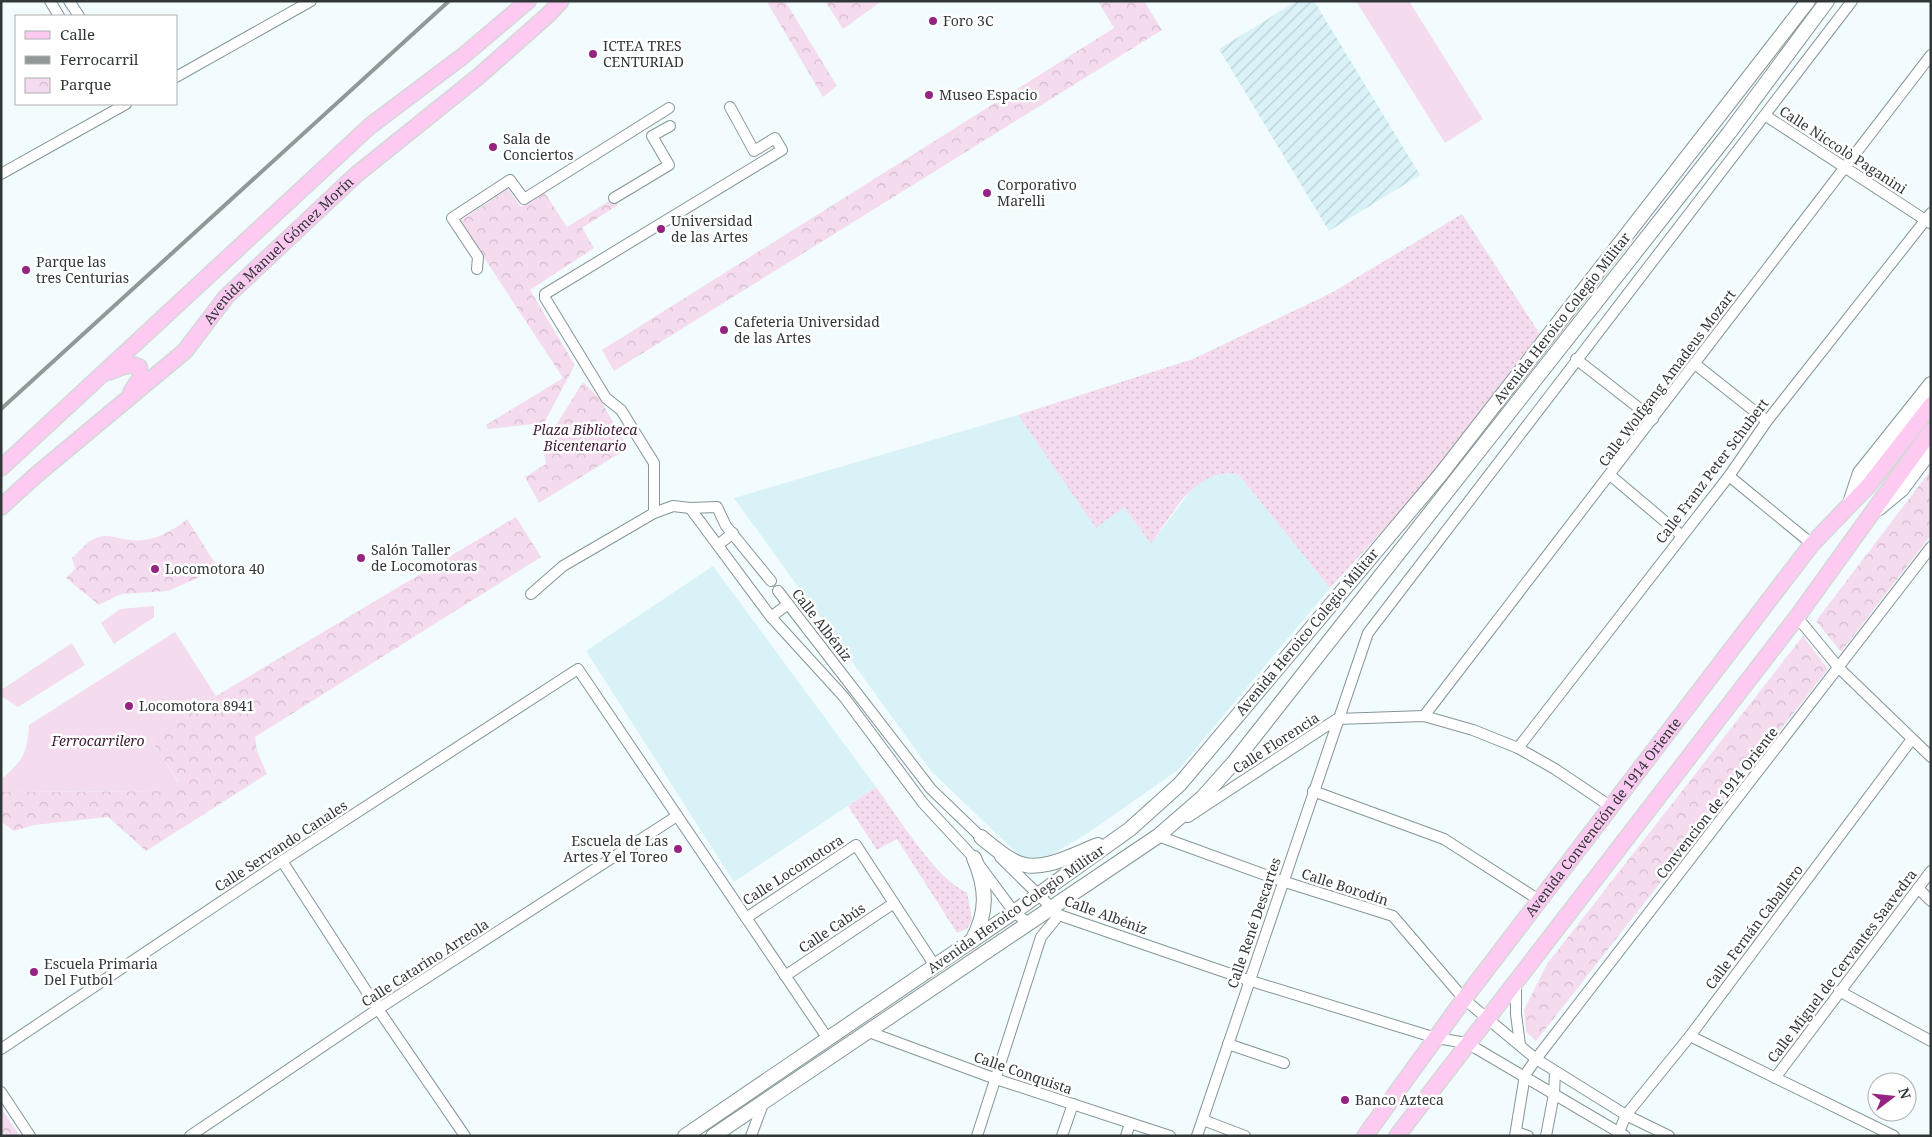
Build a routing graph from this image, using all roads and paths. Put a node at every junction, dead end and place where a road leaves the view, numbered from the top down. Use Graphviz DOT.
graph roads {
  1 [pos="50,1"];
  2 [pos="69,1"];
  3 [pos="311,1"];
  4 [pos="528,1"];
  5 [pos="561,1"];
  6 [pos="1808,1"];
  7 [pos="1828,1"];
  8 [pos="1852,1"];
  9 [pos="58,15"];
  10 [pos="78,15"];
  11 [pos="1931,55"];
  12 [pos="178,76"];
  13 [pos="120,105"];
  14 [pos="730,107"];
  15 [pos="669,108"];
  16 [pos="1766,116"];
  17 [pos="670,126"];
  18 [pos="1846,167"];
  19 [pos="1,174"];
  20 [pos="614,198"];
  21 [pos="1929,219"];
  22 [pos="477,269"];
  23 [pos="1576,359"];
  24 [pos="1695,364"];
  25 [pos="100,376"];
  26 [pos="1931,384"];
  27 [pos="1931,405"];
  28 [pos="113,411"];
  29 [pos="1653,419"];
  30 [pos="1767,421"];
  31 [pos="1931,431"];
  32 [pos="1931,450"];
  33 [pos="1,468"];
  34 [pos="1610,475"];
  35 [pos="1729,476"];
  36 [pos="1849,506"];
  37 [pos="1,507"];
  38 [pos="690,508"];
  39 [pos="654,513"];
  40 [pos="1869,517"];
  41 [pos="732,532"];
  42 [pos="1682,535"];
  43 [pos="1812,544"];
  44 [pos="718,545"];
  45 [pos="1931,547"];
  46 [pos="770,582"];
  47 [pos="778,591"];
  48 [pos="531,594"];
  49 [pos="788,604"];
  50 [pos="1797,617"];
  51 [pos="771,618"];
  52 [pos="1839,668"];
  53 [pos="1424,716"];
  54 [pos="1338,719"];
  55 [pos="1912,739"];
  56 [pos="1518,748"];
  57 [pos="1931,757"];
  58 [pos="1313,792"];
  59 [pos="1610,806"];
  60 [pos="677,816"];
  61 [pos="1120,836"];
  62 [pos="1158,836"];
  63 [pos="981,837"];
  64 [pos="974,858"];
  65 [pos="282,861"];
  66 [pos="1931,871"];
  67 [pos="1282,881"];
  68 [pos="1918,888"];
  69 [pos="1036,895"];
  70 [pos="1539,900"];
  71 [pos="1931,901"];
  72 [pos="894,903"];
  73 [pos="1014,912"];
  74 [pos="1054,912"];
  75 [pos="746,918"];
  76 [pos="1029,924"];
  77 [pos="970,943"];
  78 [pos="935,966"];
  79 [pos="785,976"];
  80 [pos="1248,980"];
  81 [pos="1516,981"];
  82 [pos="1839,992"];
  83 [pos="1464,999"];
  84 [pos="378,1009"];
  85 [pos="1488,1018"];
  86 [pos="869,1032"];
  87 [pos="1690,1036"];
  88 [pos="1436,1038"];
  89 [pos="828,1039"];
  90 [pos="1931,1041"];
  91 [pos="1467,1043"];
  92 [pos="1228,1044"];
  93 [pos="1520,1045"];
  94 [pos="1,1049"];
  95 [pos="1536,1059"];
  96 [pos="1284,1063"];
  97 [pos="1555,1072"];
  98 [pos="1525,1075"];
  99 [pos="1775,1078"];
  100 [pos="996,1079"];
  101 [pos="1,1092"];
  102 [pos="1554,1094"];
  103 [pos="763,1104"];
  104 [pos="1073,1104"];
  105 [pos="1626,1115"];
  106 [pos="1203,1120"];
  107 [pos="1130,1124"];
  108 [pos="1516,1134"];
  109 [pos="1622,1134"];
  110 [pos="30,1136"];
  111 [pos="190,1136"];
  112 [pos="465,1136"];
  113 [pos="685,1136"];
  114 [pos="713,1136"];
  115 [pos="751,1136"];
  116 [pos="977,1136"];
  117 [pos="1062,1136"];
  118 [pos="1126,1136"];
  119 [pos="1170,1136"];
  120 [pos="1197,1136"];
  121 [pos="1245,1136"];
  122 [pos="1365,1136"];
  123 [pos="1397,1136"];
  124 [pos="1528,1136"];
  125 [pos="1546,1136"];
  126 [pos="1669,1136"];
  127 [pos="1894,1136"];
  1 -- 9 [label="street"];
  2 -- 10 [label="street"];
  3 -- 12 [label="street"];
  4 -- 25 [label="main road, Avenida Manuel Gómez Morín"];
  5 -- 28 [label="main road, Avenida Manuel Gómez Morín"];
  6 -- 61 [label="street, Avenida Heroico Colegio Militar"];
  7 -- 62 [label="street, Avenida Heroico Colegio Militar"];
  8 -- 16 [label="street"];
  11 -- 18 [label="street, Calle Wolfgang Amadeus Mozart"];
  13 -- 19 [label="street"];
  14 -- 39 [label="street"];
  15 -- 22 [label="street"];
  16 -- 18 [label="street, Calle Niccolò Paganini"];
  16 -- 23 [label="street"];
  17 -- 20 [label="street"];
  18 -- 21 [label="street, Calle Niccolò Paganini"];
  18 -- 24 [label="street, Calle Wolfgang Amadeus Mozart"];
  21 -- 30 [label="street, Calle Franz Peter Schubert"];
  23 -- 29 [label="street"];
  23 -- 54 [label="street"];
  24 -- 29 [label="street, Calle Wolfgang Amadeus Mozart"];
  24 -- 30 [label="street"];
  25 -- 28 [label="main road"];
  25 -- 33 [label="main road, Avenida Manuel Gómez Morín"];
  26 -- 36 [label="street, Avenida Convención de 1914 Oriente"];
  27 -- 36 [label="main road, Avenida Convención de 1914 Oriente"];
  28 -- 37 [label="main road, Avenida Manuel Gómez Morín"];
  29 -- 34 [label="street, Calle Wolfgang Amadeus Mozart"];
  30 -- 35 [label="street, Calle Franz Peter Schubert"];
  31 -- 40 [label="main road"];
  32 -- 40 [label="street"];
  34 -- 42 [label="street"];
  34 -- 53 [label="street, Calle Wolfgang Amadeus Mozart"];
  35 -- 42 [label="street, Calle Franz Peter Schubert"];
  35 -- 43 [label="street"];
  36 -- 43 [label="main road, Avenida Convención de 1914 Oriente"];
  38 -- 39 [label="street"];
  38 -- 41 [label="street"];
  38 -- 44 [label="street, Calle Albéniz"];
  39 -- 48 [label="street"];
  40 -- 50 [label="main road"];
  41 -- 44 [label="street"];
  41 -- 46 [label="street"];
  42 -- 56 [label="street, Calle Franz Peter Schubert"];
  43 -- 59 [label="main road, Avenida Convención de 1914 Oriente"];
  44 -- 51 [label="street, Calle Albéniz"];
  45 -- 52 [label="street, Convencion de 1914 Oriente"];
  47 -- 49 [label="street, Calle Albéniz"];
  49 -- 51 [label="street"];
  49 -- 63 [label="street, Calle Albéniz"];
  50 -- 52 [label="street"];
  50 -- 81 [label="main road"];
  51 -- 64 [label="street, Calle Albéniz"];
  52 -- 55 [label="street"];
  52 -- 95 [label="street, Convencion de 1914 Oriente"];
  53 -- 54 [label="street, Calle Florencia"];
  53 -- 56 [label="street, Calle Florencia"];
  54 -- 58 [label="street, Calle René Descartes"];
  54 -- 62 [label="street, Calle Florencia"];
  55 -- 57 [label="street"];
  55 -- 87 [label="street, Calle Fernán Caballero"];
  56 -- 59 [label="street, Calle Florencia"];
  58 -- 67 [label="street, Calle René Descartes"];
  58 -- 70 [label="street"];
  59 -- 70 [label="main road, Avenida Convención de 1914 Oriente"];
  60 -- 65 [label="street, Calle Servando Canales"];
  60 -- 75 [label="street"];
  60 -- 84 [label="street, Calle Catarino Arreola"];
  61 -- 63 [label="street"];
  61 -- 69 [label="street, Avenida Heroico Colegio Militar"];
  62 -- 67 [label="street, Calle Borodín"];
  62 -- 74 [label="street, Avenida Heroico Colegio Militar"];
  63 -- 69 [label="street, Calle Albéniz"];
  64 -- 73 [label="street, Calle Albéniz"];
  64 -- 77 [label="street"];
  65 -- 84 [label="street"];
  65 -- 94 [label="street, Calle Servando Canales"];
  66 -- 68 [label="street, Calle Miguel de Cervantes Saavedra"];
  67 -- 80 [label="street, Calle René Descartes"];
  67 -- 83 [label="street, Calle Borodín"];
  68 -- 71 [label="street"];
  68 -- 82 [label="street, Calle Miguel de Cervantes Saavedra"];
  69 -- 73 [label="street, Avenida Heroico Colegio Militar"];
  69 -- 74 [label="street, Calle Albéniz"];
  70 -- 83 [label="main road, Avenida Convención de 1914 Oriente"];
  72 -- 75 [label="street, Calle Locomotora"];
  72 -- 78 [label="street"];
  72 -- 79 [label="street, Calle Cabús"];
  73 -- 76 [label="street, Calle Albéniz"];
  73 -- 77 [label="street, Avenida Heroico Colegio Militar"];
  74 -- 76 [label="street, Avenida Heroico Colegio Militar"];
  74 -- 80 [label="street, Calle Albéniz"];
  74 -- 100 [label="street"];
  75 -- 79 [label="street"];
  76 -- 86 [label="street, Avenida Heroico Colegio Militar"];
  77 -- 78 [label="street, Avenida Heroico Colegio Militar"];
  78 -- 89 [label="street, Avenida Heroico Colegio Militar"];
  79 -- 89 [label="street"];
  80 -- 88 [label="street, Calle Albéniz"];
  80 -- 92 [label="street, Calle René Descartes"];
  81 -- 85 [label="main road"];
  81 -- 93 [label="street"];
  82 -- 90 [label="street"];
  82 -- 99 [label="street, Calle Miguel de Cervantes Saavedra"];
  83 -- 85 [label="street, Calle Borodín"];
  83 -- 88 [label="main road, Avenida Convención de 1914 Oriente"];
  84 -- 111 [label="street, Calle Catarino Arreola"];
  84 -- 112 [label="street"];
  85 -- 91 [label="main road"];
  85 -- 93 [label="street, Calle Borodín"];
  86 -- 100 [label="street, Calle Conquista"];
  86 -- 103 [label="street, Avenida Heroico Colegio Militar"];
  87 -- 99 [label="street"];
  87 -- 105 [label="street, Calle Fernán Caballero"];
  88 -- 91 [label="street, Calle Albéniz"];
  88 -- 122 [label="main road, Avenida Convención de 1914 Oriente"];
  89 -- 113 [label="street, Avenida Heroico Colegio Militar"];
  91 -- 98 [label="street, Calle Albéniz"];
  91 -- 123 [label="main road"];
  92 -- 96 [label="street"];
  92 -- 106 [label="street, Calle René Descartes"];
  93 -- 95 [label="street, Calle Borodín"];
  95 -- 97 [label="street, Calle Borodín"];
  95 -- 98 [label="street, Convencion de 1914 Oriente"];
  97 -- 102 [label="street"];
  97 -- 105 [label="street, Calle Borodín"];
  98 -- 102 [label="street, Calle Albéniz"];
  98 -- 108 [label="street"];
  99 -- 127 [label="street"];
  100 -- 104 [label="street, Calle Conquista"];
  100 -- 116 [label="street"];
  101 -- 110 [label="street"];
  102 -- 109 [label="street, Calle Albéniz"];
  102 -- 125 [label="street"];
  103 -- 114 [label="street, Avenida Heroico Colegio Militar"];
  103 -- 115 [label="street"];
  104 -- 107 [label="street, Calle Conquista"];
  104 -- 117 [label="street"];
  105 -- 109 [label="street, Calle Fernán Caballero"];
  105 -- 126 [label="street, Calle Borodín"];
  106 -- 120 [label="street, Calle René Descartes"];
  106 -- 121 [label="street"];
  107 -- 118 [label="street"];
  107 -- 119 [label="street, Calle Conquista"];
  108 -- 124 [label="street"];
}
